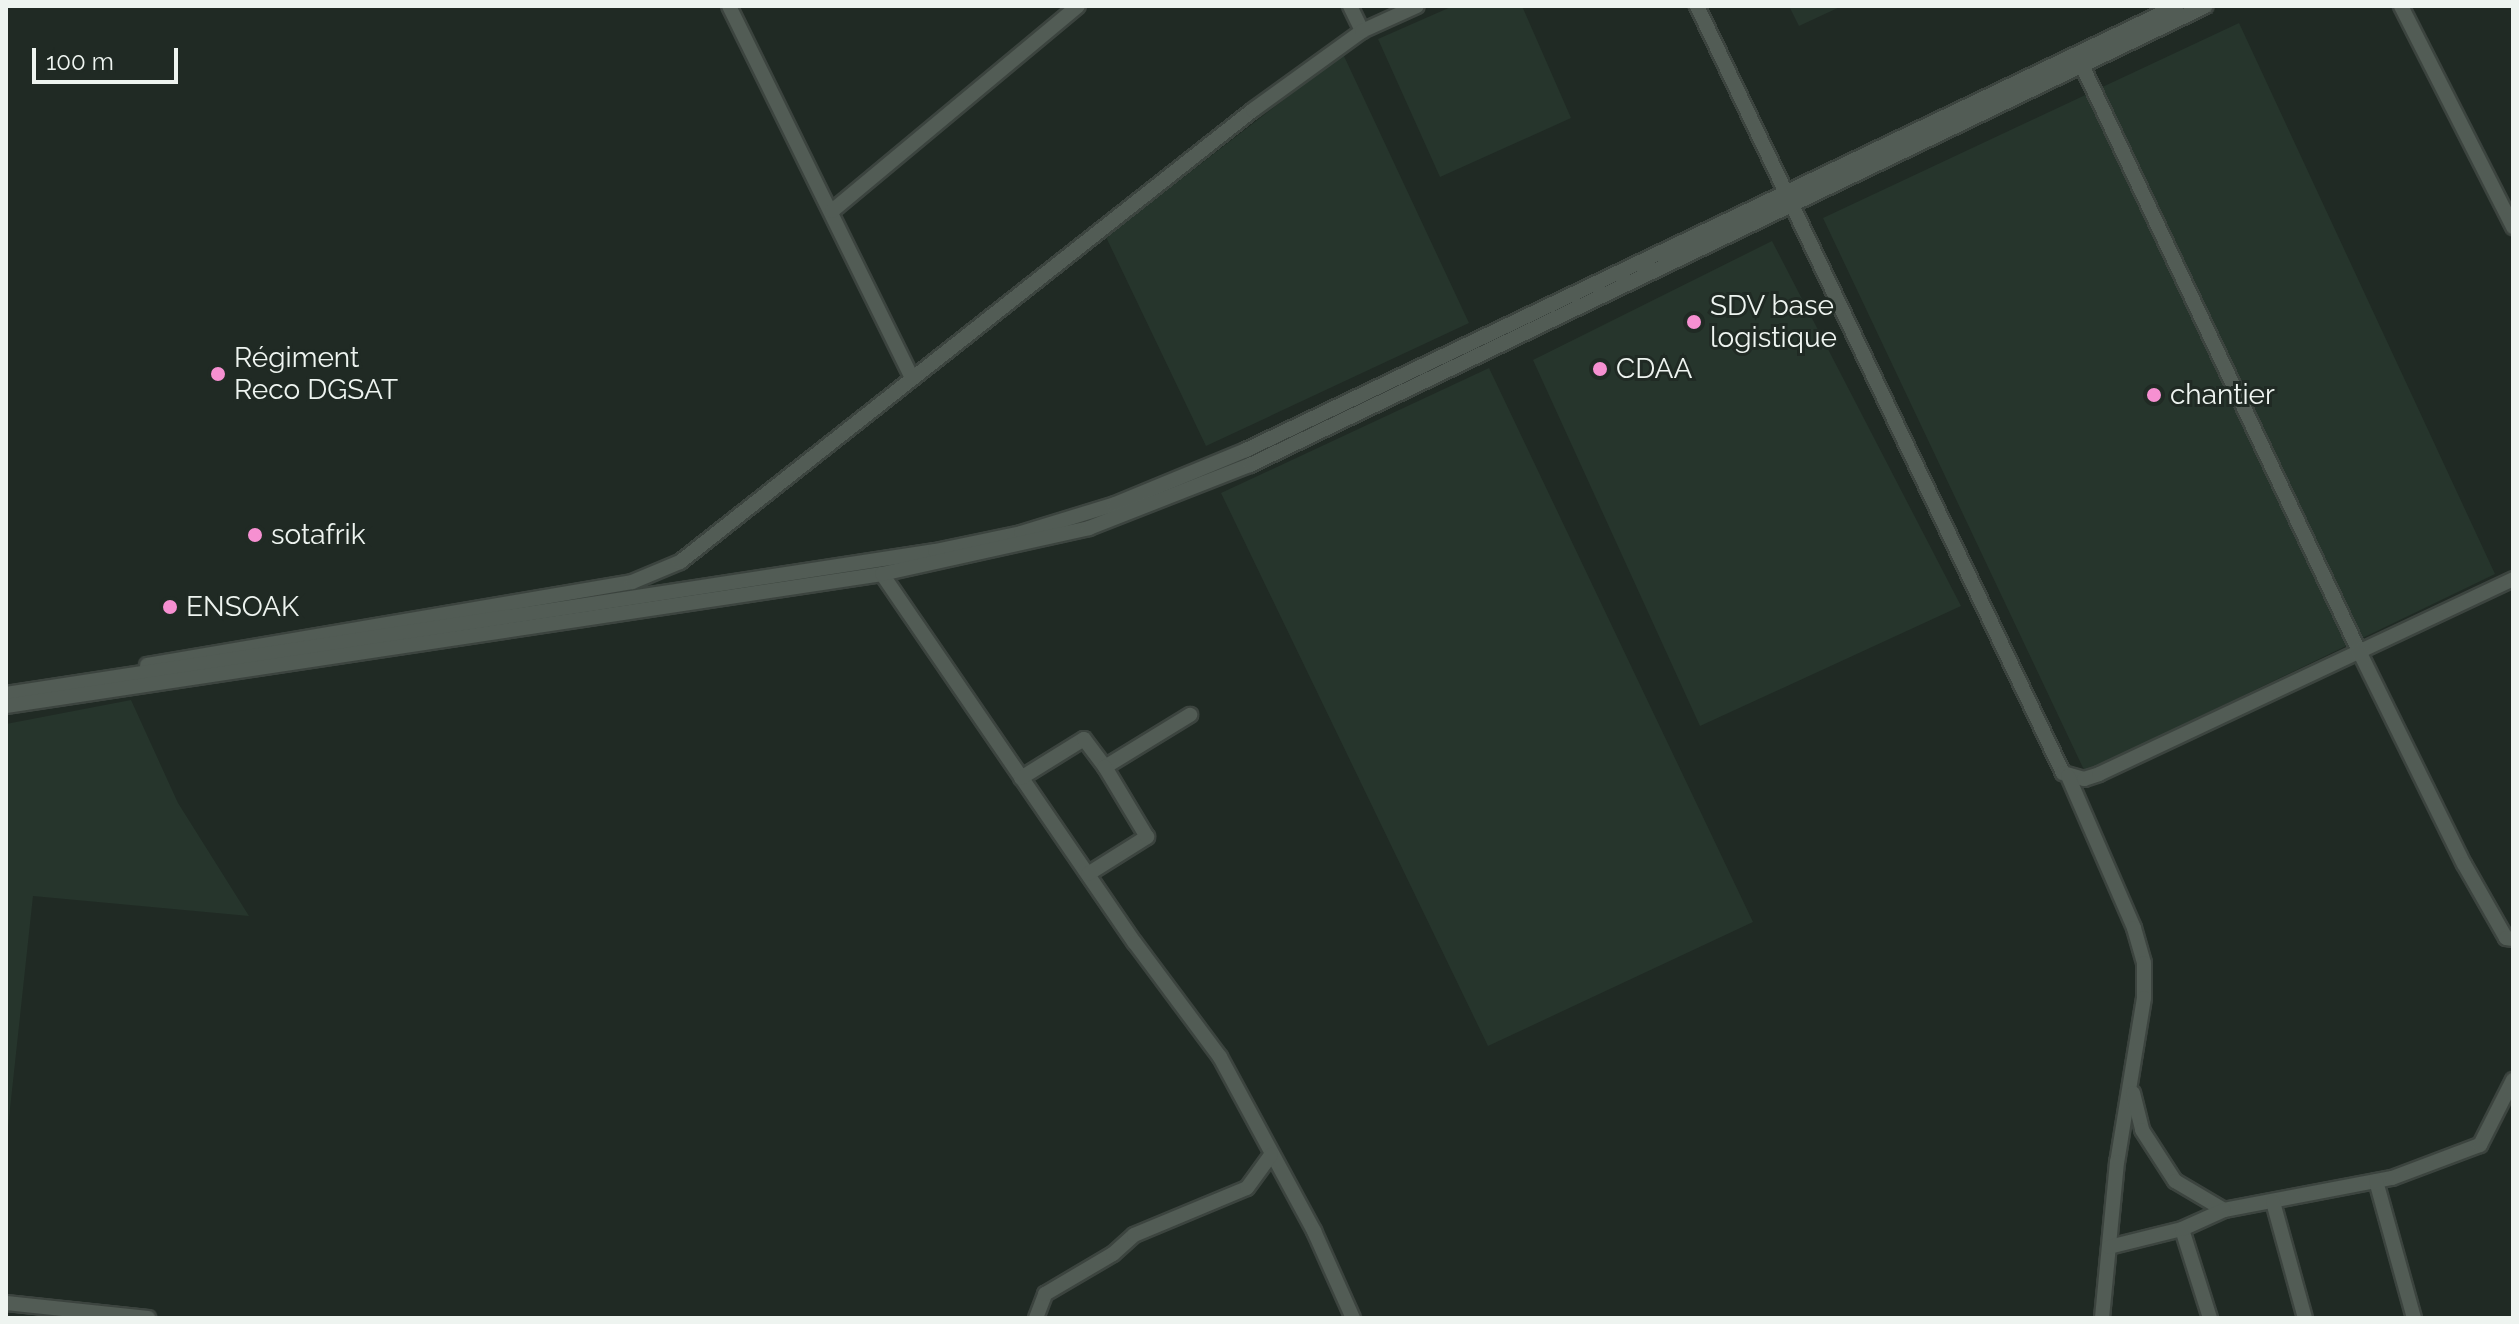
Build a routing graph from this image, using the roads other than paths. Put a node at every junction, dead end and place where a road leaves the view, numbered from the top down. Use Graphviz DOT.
graph roads {
  1 [pos="729,6"];
  2 [pos="1078,6"];
  3 [pos="1350,6"];
  4 [pos="1417,6"];
  5 [pos="1697,6"];
  6 [pos="2177,6"];
  7 [pos="2206,6"];
  8 [pos="2401,6"];
  9 [pos="1362,31"];
  10 [pos="2080,59"];
  11 [pos="1787,199"];
  12 [pos="832,211"];
  13 [pos="2512,219"];
  14 [pos="912,378"];
  15 [pos="882,574"];
  16 [pos="2513,579"];
  17 [pos="2359,651"];
  18 [pos="143,678"];
  19 [pos="6,694"];
  20 [pos="6,706"];
  21 [pos="1190,715"];
  22 [pos="1105,767"];
  23 [pos="2068,776"];
  24 [pos="1021,778"];
  25 [pos="1088,874"];
  26 [pos="2513,939"];
  27 [pos="2513,1080"];
  28 [pos="2131,1084"];
  29 [pos="1271,1155"];
  30 [pos="2376,1181"];
  31 [pos="2273,1202"];
  32 [pos="2224,1210"];
  33 [pos="2182,1229"];
  34 [pos="2109,1247"];
  35 [pos="6,1303"];
  36 [pos="148,1318"];
  37 [pos="1036,1318"];
  38 [pos="1353,1318"];
  39 [pos="2102,1318"];
  40 [pos="2210,1318"];
  41 [pos="2305,1318"];
  42 [pos="2414,1318"];
  1 -- 12 [label="street"];
  2 -- 12 [label="street"];
  3 -- 9 [label="street"];
  4 -- 9 [label="street"];
  5 -- 11 [label="street"];
  6 -- 10 [label="street"];
  7 -- 10 [label="street"];
  8 -- 13 [label="street"];
  9 -- 14 [label="street"];
  10 -- 11 [label="street"];
  10 -- 17 [label="street"];
  11 -- 15 [label="street"];
  11 -- 18 [label="street"];
  11 -- 23 [label="street"];
  12 -- 14 [label="street"];
  14 -- 18 [label="street"];
  15 -- 18 [label="street"];
  15 -- 24 [label="street"];
  16 -- 17 [label="street"];
  17 -- 23 [label="street"];
  17 -- 26 [label="street"];
  18 -- 19 [label="street"];
  18 -- 20 [label="street"];
  21 -- 22 [label="street"];
  22 -- 24 [label="street"];
  22 -- 25 [label="street"];
  23 -- 28 [label="street"];
  24 -- 25 [label="street"];
  25 -- 29 [label="street"];
  27 -- 30 [label="street"];
  28 -- 32 [label="street"];
  28 -- 34 [label="street"];
  29 -- 37 [label="street"];
  29 -- 38 [label="street"];
  30 -- 31 [label="street"];
  30 -- 42 [label="street"];
  31 -- 32 [label="street"];
  31 -- 41 [label="street"];
  32 -- 33 [label="street"];
  33 -- 34 [label="street"];
  33 -- 40 [label="street"];
  34 -- 39 [label="street"];
  35 -- 36 [label="street"];
}
